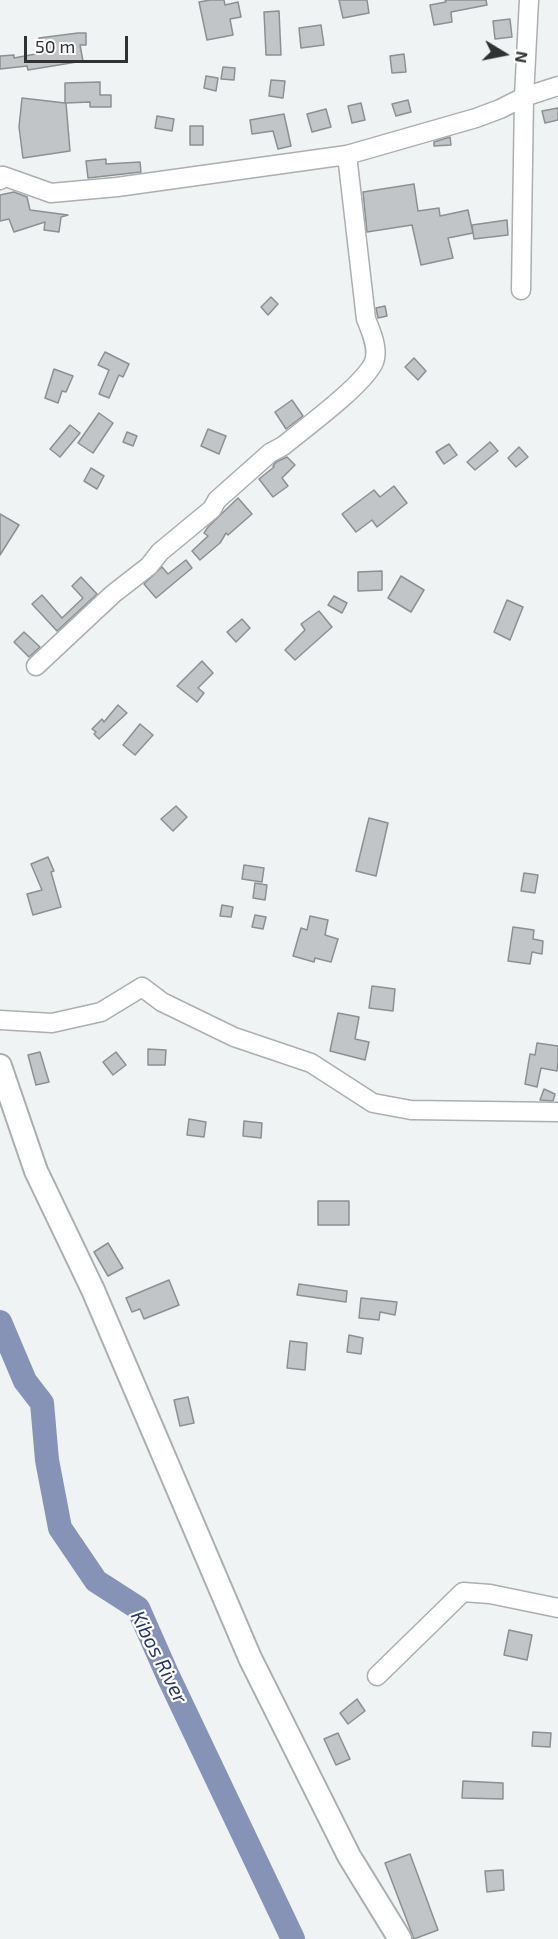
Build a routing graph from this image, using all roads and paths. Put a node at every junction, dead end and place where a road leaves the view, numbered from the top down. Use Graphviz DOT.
graph roads {
  1 [pos="529,0"];
  2 [pos="558,86"];
  3 [pos="524,97"];
  4 [pos="347,155"];
  5 [pos="1,173"];
  6 [pos="521,290"];
  7 [pos="36,666"];
  8 [pos="0,1020"];
  9 [pos="0,1066"];
  10 [pos="558,1112"];
  11 [pos="558,1608"];
  12 [pos="377,1676"];
  13 [pos="400,1939"];
  1 -- 3 [label="street"];
  2 -- 3 [label="street"];
  3 -- 4 [label="street"];
  3 -- 6 [label="street"];
  4 -- 5 [label="street"];
  4 -- 7 [label="street"];
  8 -- 10 [label="street"];
  9 -- 13 [label="main road"];
  11 -- 12 [label="street"];
}
